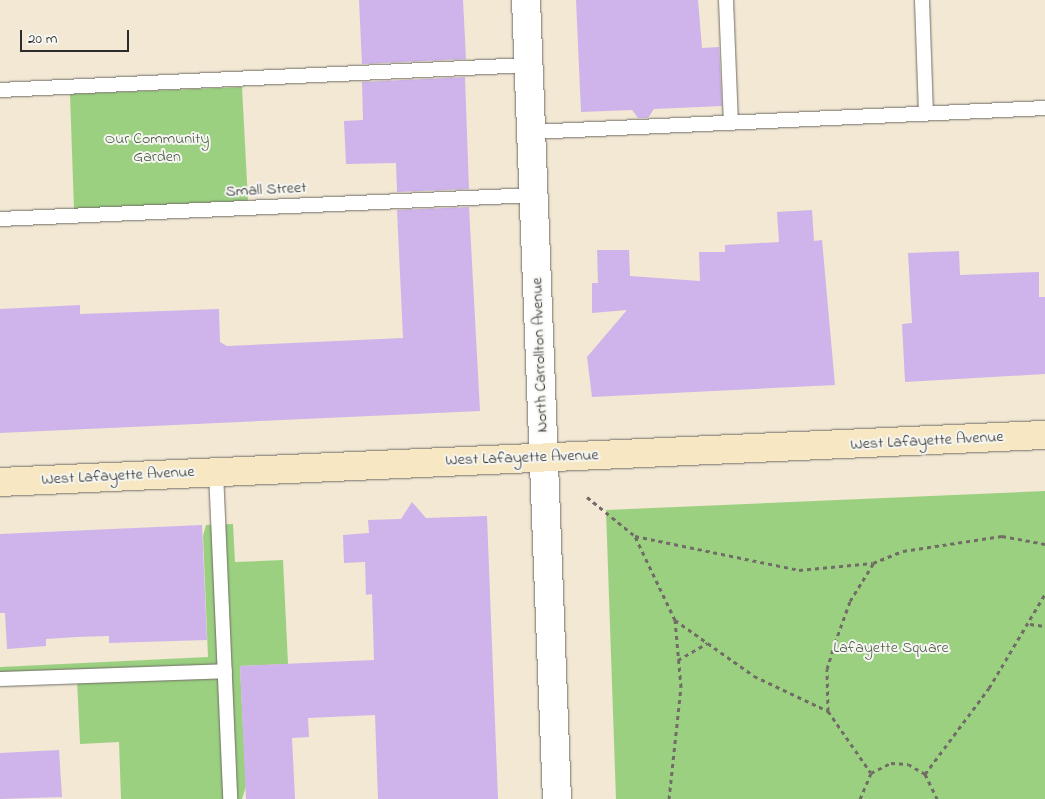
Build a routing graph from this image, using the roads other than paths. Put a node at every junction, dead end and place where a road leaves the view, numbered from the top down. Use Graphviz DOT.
graph roads {
  1 [pos="526,0"];
  2 [pos="726,0"];
  3 [pos="922,0"];
  4 [pos="528,65"];
  5 [pos="0,90"];
  6 [pos="1045,108"];
  7 [pos="926,113"];
  8 [pos="730,122"];
  9 [pos="531,132"];
  10 [pos="534,195"];
  11 [pos="0,219"];
  12 [pos="1045,435"];
  13 [pos="544,457"];
  14 [pos="216,472"];
  15 [pos="0,482"];
  16 [pos="225,671"];
  17 [pos="0,679"];
  18 [pos="230,799"];
  19 [pos="557,799"];
  1 -- 4 [label="street, North Carrollton Avenue"];
  2 -- 8 [label="lane"];
  3 -- 7 [label="lane"];
  4 -- 5 [label="lane"];
  4 -- 9 [label="street, North Carrollton Avenue"];
  6 -- 7 [label="lane"];
  7 -- 8 [label="lane"];
  8 -- 9 [label="lane"];
  9 -- 10 [label="street, North Carrollton Avenue"];
  10 -- 11 [label="lane, Small Street"];
  10 -- 13 [label="street, North Carrollton Avenue"];
  12 -- 13 [label="main road, West Lafayette Avenue"];
  13 -- 14 [label="main road, West Lafayette Avenue"];
  13 -- 19 [label="street, North Carrollton Avenue"];
  14 -- 15 [label="main road, West Lafayette Avenue"];
  14 -- 16 [label="lane"];
  16 -- 17 [label="lane"];
  16 -- 18 [label="lane"];
}
